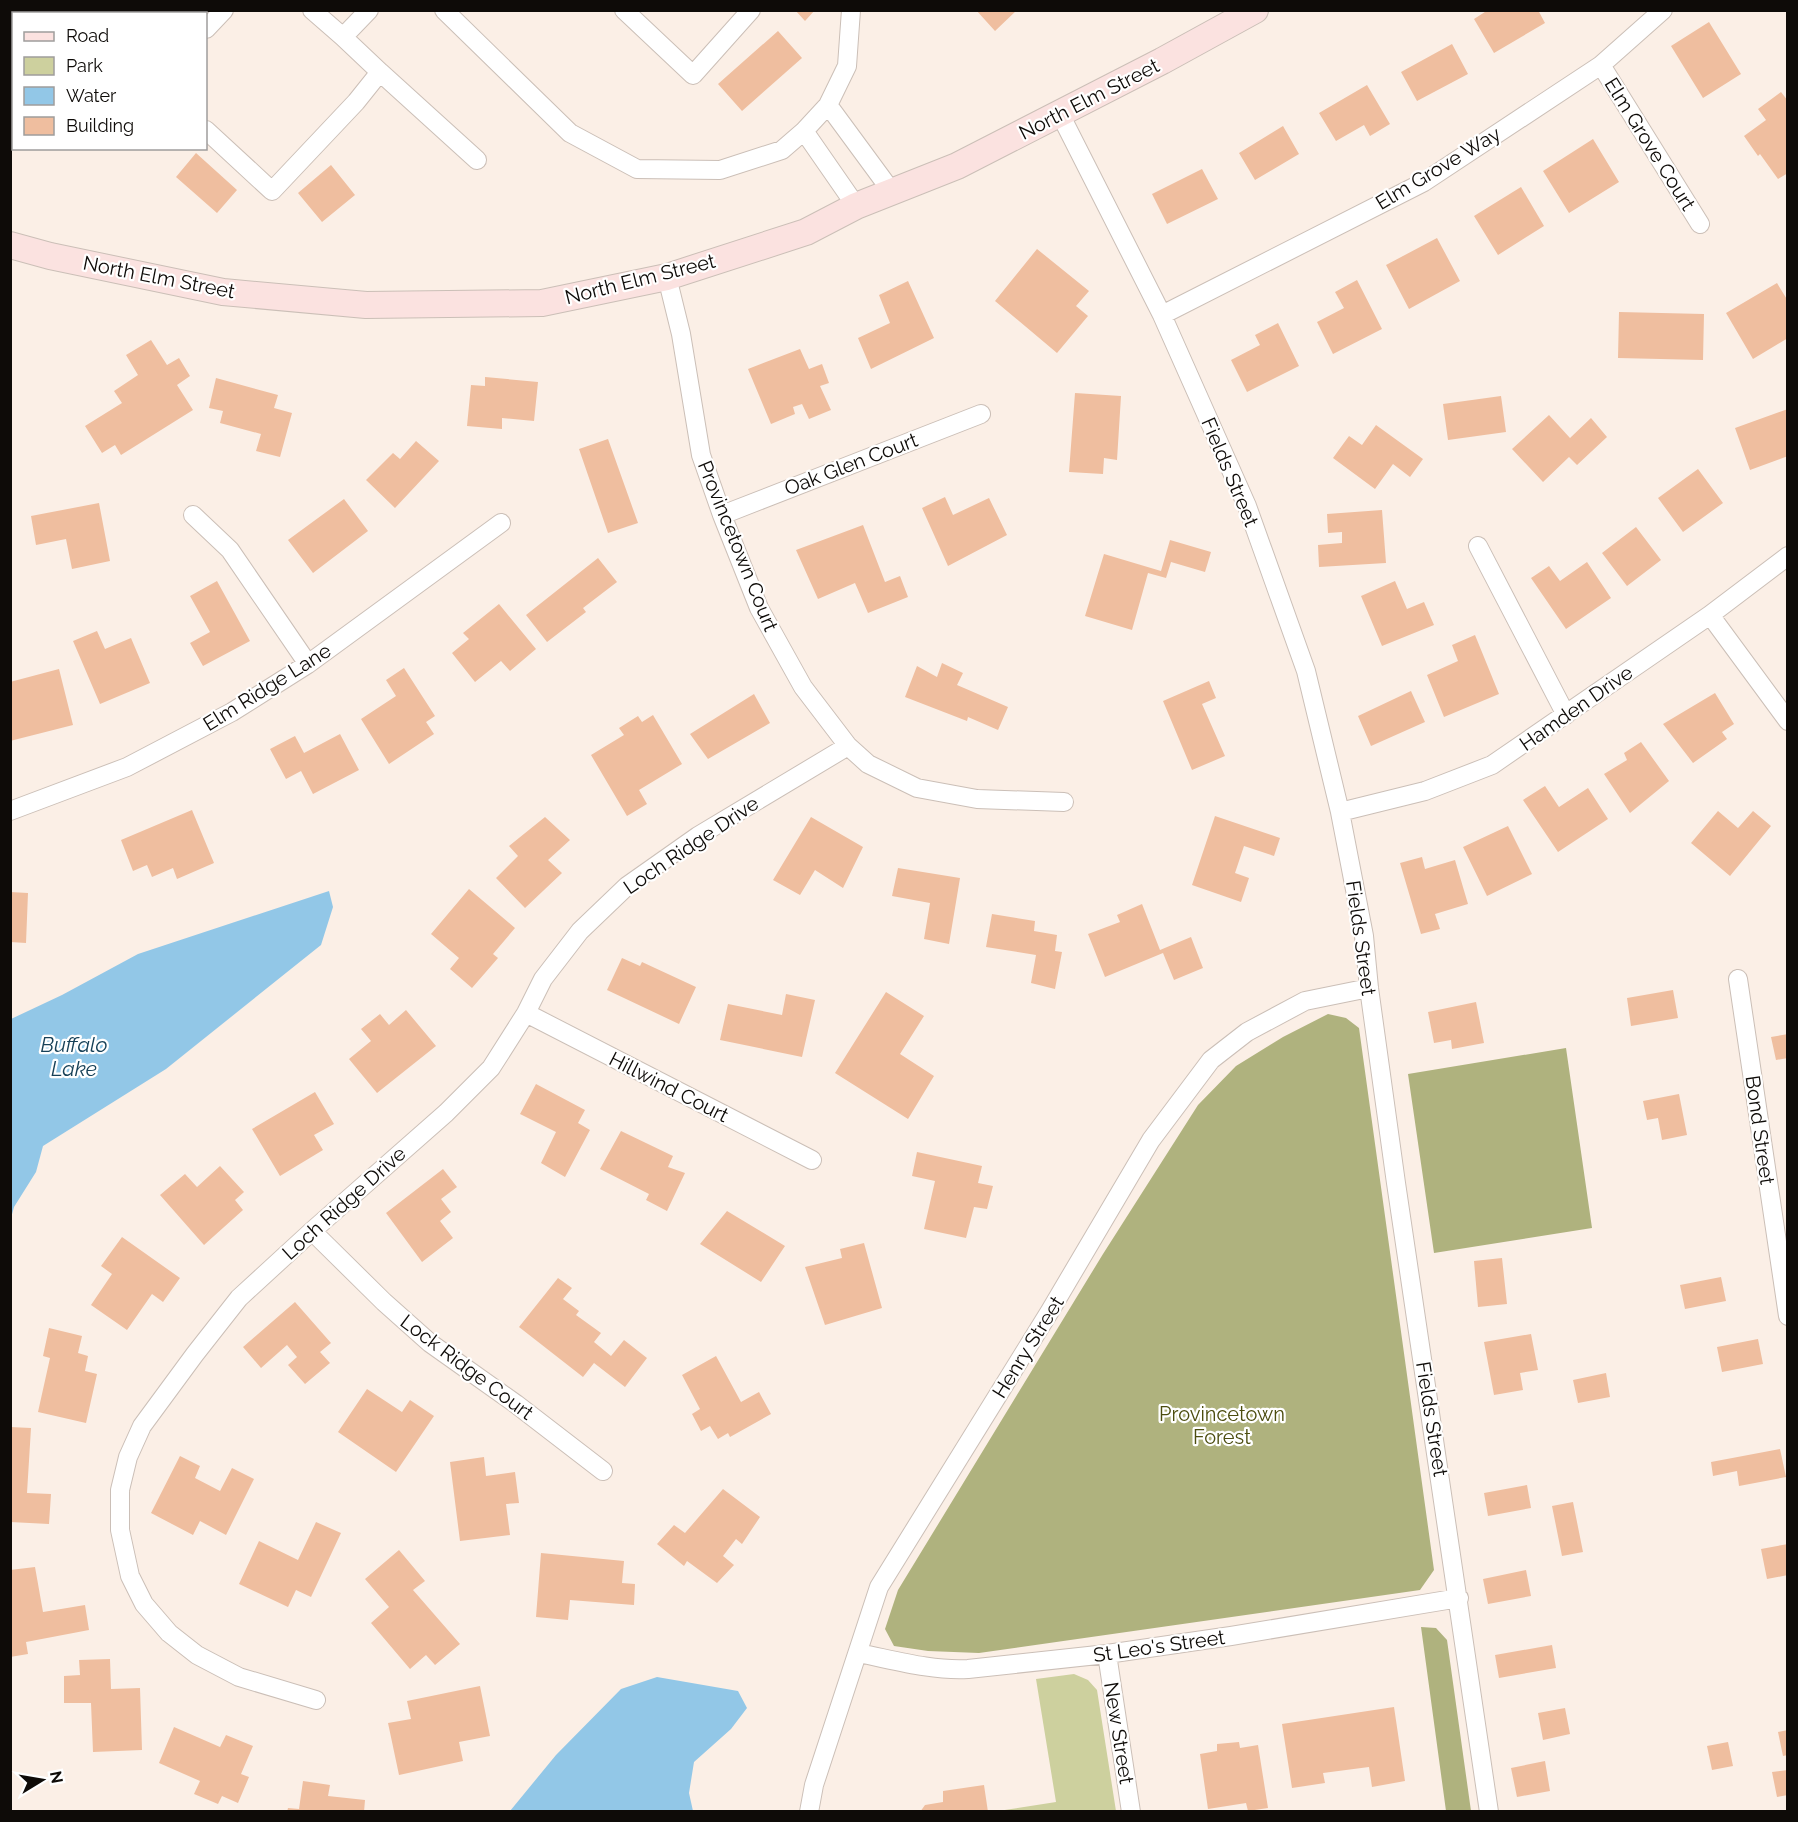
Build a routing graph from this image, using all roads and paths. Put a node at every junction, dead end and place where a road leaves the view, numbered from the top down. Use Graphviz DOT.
graph roads {
  1 [pos="224,10"];
  2 [pos="312,10"];
  3 [pos="369,10"];
  4 [pos="444,10"];
  5 [pos="624,10"];
  6 [pos="751,10"];
  7 [pos="851,10"];
  8 [pos="1255,10"];
  9 [pos="1663,10"];
  10 [pos="207,28"];
  11 [pos="343,37"];
  12 [pos="1601,65"];
  13 [pos="380,72"];
  14 [pos="828,105"];
  15 [pos="1060,114"];
  16 [pos="207,131"];
  17 [pos="804,131"];
  18 [pos="477,160"];
  19 [pos="892,192"];
  20 [pos="856,206"];
  21 [pos="1700,224"];
  22 [pos="10,245"];
  23 [pos="667,277"];
  24 [pos="1162,315"];
  25 [pos="981,414"];
  26 [pos="193,515"];
  27 [pos="722,515"];
  28 [pos="501,523"];
  29 [pos="1478,546"];
  30 [pos="1788,556"];
  31 [pos="1710,615"];
  32 [pos="308,664"];
  33 [pos="1566,715"];
  34 [pos="1788,721"];
  35 [pos="848,746"];
  36 [pos="1064,801"];
  37 [pos="10,811"];
  38 [pos="1340,812"];
  39 [pos="1738,979"];
  40 [pos="1369,988"];
  41 [pos="526,1014"];
  42 [pos="812,1160"];
  43 [pos="312,1231"];
  44 [pos="1788,1316"];
  45 [pos="603,1471"];
  46 [pos="1459,1598"];
  47 [pos="858,1653"];
  48 [pos="1107,1654"];
  49 [pos="316,1700"];
  50 [pos="809,1812"];
  51 [pos="1131,1812"];
  52 [pos="1489,1812"];
  1 -- 10 [label="street"];
  2 -- 11 [label="street"];
  3 -- 11 [label="street"];
  4 -- 17 [label="street"];
  5 -- 6 [label="street"];
  7 -- 14 [label="street"];
  8 -- 15 [label="main road, North Elm Street"];
  9 -- 12 [label="street, Elm Grove Way"];
  11 -- 13 [label="street"];
  12 -- 21 [label="street, Elm Grove Court"];
  12 -- 24 [label="street, Elm Grove Way"];
  13 -- 16 [label="street"];
  13 -- 18 [label="street"];
  14 -- 17 [label="street"];
  14 -- 19 [label="street"];
  15 -- 19 [label="main road, North Elm Street"];
  15 -- 24 [label="street, Fields Street"];
  17 -- 20 [label="street"];
  19 -- 20 [label="main road, North Elm Street"];
  20 -- 23 [label="main road, North Elm Street"];
  22 -- 23 [label="main road, North Elm Street"];
  23 -- 27 [label="street, Provincetown Court"];
  24 -- 38 [label="street, Fields Street"];
  25 -- 27 [label="street, Oak Glen Court"];
  26 -- 32 [label="street"];
  27 -- 35 [label="street, Provincetown Court"];
  28 -- 32 [label="street, Elm Ridge Lane"];
  29 -- 33 [label="street"];
  30 -- 31 [label="street, Hamden Drive"];
  31 -- 33 [label="street, Hamden Drive"];
  31 -- 34 [label="street"];
  32 -- 37 [label="street, Elm Ridge Lane"];
  33 -- 38 [label="street, Hamden Drive"];
  35 -- 36 [label="street, Provincetown Court"];
  35 -- 41 [label="street, Loch Ridge Drive"];
  38 -- 40 [label="street, Fields Street"];
  39 -- 44 [label="street, Bond Street"];
  40 -- 46 [label="street, Fields Street"];
  40 -- 47 [label="street, Henry Street"];
  41 -- 42 [label="street, Hillwind Court"];
  41 -- 43 [label="street, Loch Ridge Drive"];
  43 -- 45 [label="street, Lock Ridge Court"];
  43 -- 49 [label="street, Loch Ridge Drive"];
  46 -- 48 [label="street, St Leo's Street"];
  46 -- 52 [label="street, Fields Street"];
  47 -- 48 [label="street, St Leo's Street"];
  47 -- 50 [label="street, Henry Street"];
  48 -- 51 [label="street, New Street"];
}
